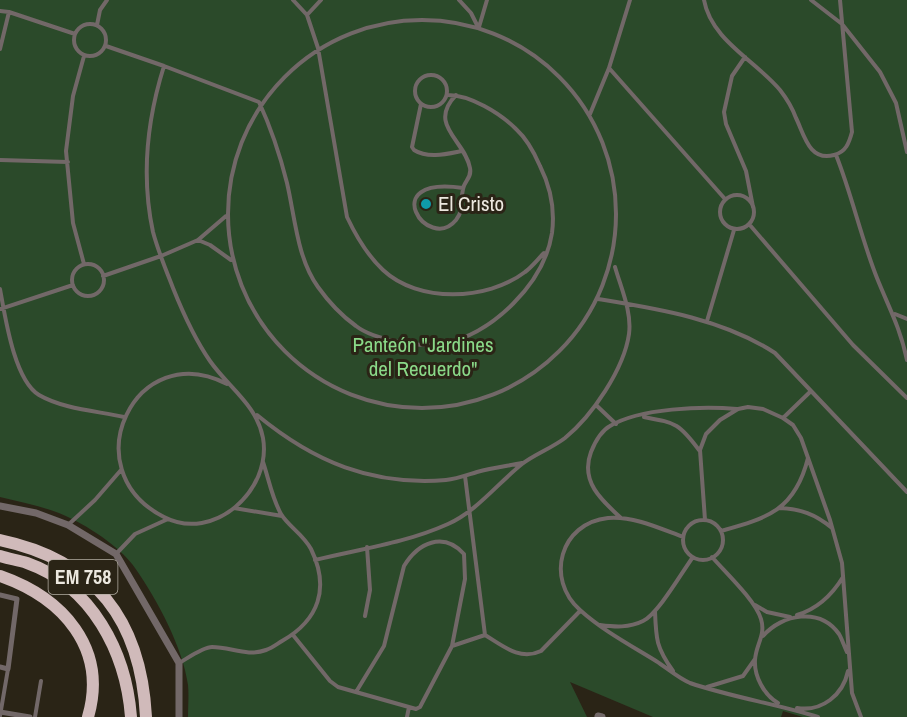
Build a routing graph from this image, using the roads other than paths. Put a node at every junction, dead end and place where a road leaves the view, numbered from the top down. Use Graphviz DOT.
graph roads {
  1 [pos="107,0"];
  2 [pos="293,0"];
  3 [pos="321,0"];
  4 [pos="459,0"];
  5 [pos="487,0"];
  6 [pos="630,0"];
  7 [pos="704,0"];
  8 [pos="811,0"];
  9 [pos="840,0"];
  10 [pos="0,11"];
  11 [pos="9,12"];
  12 [pos="307,15"];
  13 [pos="842,24"];
  14 [pos="96,25"];
  15 [pos="478,28"];
  16 [pos="75,34"];
  17 [pos="106,46"];
  18 [pos="318,48"];
  19 [pos="0,49"];
  20 [pos="84,56"];
  21 [pos="745,57"];
  22 [pos="164,66"];
  23 [pos="609,68"];
  24 [pos="448,94"];
  25 [pos="456,95"];
  26 [pos="259,102"];
  27 [pos="421,104"];
  28 [pos="590,114"];
  29 [pos="462,151"];
  30 [pos="907,152"];
  31 [pos="836,155"];
  32 [pos="0,160"];
  33 [pos="68,162"];
  34 [pos="463,188"];
  35 [pos="726,199"];
  36 [pos="753,207"];
  37 [pos="226,216"];
  38 [pos="749,224"];
  39 [pos="734,230"];
  40 [pos="198,240"];
  41 [pos="547,250"];
  42 [pos="162,256"];
  43 [pos="231,261"];
  44 [pos="84,264"];
  45 [pos="615,267"];
  46 [pos="103,276"];
  47 [pos="73,285"];
  48 [pos="0,289"];
  49 [pos="598,299"];
  50 [pos="625,303"];
  51 [pos="2,309"];
  52 [pos="894,314"];
  53 [pos="907,319"];
  54 [pos="707,321"];
  55 [pos="907,360"];
  56 [pos="227,384"];
  57 [pos="811,391"];
  58 [pos="907,398"];
  59 [pos="596,405"];
  60 [pos="738,409"];
  61 [pos="254,413"];
  62 [pos="640,416"];
  63 [pos="124,417"];
  64 [pos="783,418"];
  65 [pos="616,424"];
  66 [pos="699,450"];
  67 [pos="808,458"];
  68 [pos="263,462"];
  69 [pos="523,463"];
  70 [pos="121,470"];
  71 [pos="465,476"];
  72 [pos="907,492"];
  73 [pos="0,506"];
  74 [pos="234,508"];
  75 [pos="778,508"];
  76 [pos="470,510"];
  77 [pos="282,517"];
  78 [pos="168,519"];
  79 [pos="621,519"];
  80 [pos="705,520"];
  81 [pos="69,525"];
  82 [pos="832,528"];
  83 [pos="721,531"];
  84 [pos="683,537"];
  85 [pos="0,540"];
  86 [pos="366,547"];
  87 [pos="116,554"];
  88 [pos="0,556"];
  89 [pos="693,557"];
  90 [pos="712,557"];
  91 [pos="315,560"];
  92 [pos="0,576"];
  93 [pos="843,577"];
  94 [pos="0,595"];
  95 [pos="754,605"];
  96 [pos="580,610"];
  97 [pos="655,610"];
  98 [pos="365,616"];
  99 [pos="792,617"];
  100 [pos="598,624"];
  101 [pos="485,634"];
  102 [pos="293,635"];
  103 [pos="763,636"];
  104 [pos="452,646"];
  105 [pos="849,657"];
  106 [pos="755,659"];
  107 [pos="179,663"];
  108 [pos="0,668"];
  109 [pos="8,669"];
  110 [pos="674,673"];
  111 [pos="41,681"];
  112 [pos="706,687"];
  113 [pos="356,692"];
  114 [pos="784,706"];
  115 [pos="409,707"];
  116 [pos="0,714"];
  117 [pos="30,717"];
  118 [pos="34,717"];
  119 [pos="88,717"];
  120 [pos="131,717"];
  121 [pos="147,717"];
  122 [pos="179,717"];
  123 [pos="408,717"];
  124 [pos="818,717"];
  125 [pos="861,717"];
  1 -- 14 [label="lane"];
  2 -- 12 [label="lane"];
  3 -- 12 [label="lane"];
  4 -- 15 [label="lane"];
  5 -- 15 [label="lane"];
  6 -- 23 [label="lane"];
  7 -- 21 [label="lane"];
  8 -- 13 [label="lane"];
  9 -- 13 [label="lane"];
  10 -- 11 [label="lane"];
  11 -- 16 [label="lane"];
  11 -- 19 [label="lane"];
  12 -- 18 [label="lane"];
  13 -- 30 [label="lane"];
  13 -- 31 [label="lane"];
  14 -- 16 [label="lane"];
  14 -- 17 [label="lane"];
  15 -- 18 [label="lane"];
  15 -- 28 [label="lane"];
  16 -- 20 [label="lane"];
  17 -- 20 [label="lane"];
  17 -- 22 [label="lane"];
  18 -- 26 [label="lane"];
  18 -- 41 [label="lane"];
  20 -- 33 [label="lane"];
  21 -- 31 [label="lane"];
  21 -- 36 [label="lane"];
  22 -- 26 [label="lane"];
  22 -- 42 [label="lane"];
  23 -- 28 [label="lane"];
  23 -- 35 [label="lane"];
  24 -- 25 [label="lane"];
  24 -- 27 [label="lane"];
  24 -- 27 [label="lane"];
  25 -- 29 [label="lane"];
  25 -- 41 [label="lane"];
  26 -- 37 [label="lane"];
  26 -- 41 [label="lane"];
  27 -- 29 [label="lane"];
  28 -- 45 [label="lane"];
  29 -- 34 [label="lane"];
  31 -- 52 [label="lane"];
  32 -- 33 [label="lane"];
  33 -- 44 [label="lane"];
  34 -- 34 [label="lane"];
  35 -- 36 [label="lane"];
  35 -- 39 [label="lane"];
  36 -- 38 [label="lane"];
  37 -- 40 [label="lane"];
  37 -- 43 [label="lane"];
  38 -- 39 [label="lane"];
  38 -- 58 [label="lane"];
  39 -- 54 [label="lane"];
  40 -- 42 [label="lane"];
  40 -- 43 [label="lane"];
  42 -- 46 [label="lane"];
  42 -- 56 [label="lane"];
  43 -- 49 [label="lane"];
  44 -- 46 [label="lane"];
  44 -- 47 [label="lane"];
  45 -- 49 [label="lane"];
  45 -- 50 [label="lane"];
  46 -- 47 [label="lane"];
  47 -- 51 [label="lane"];
  48 -- 51 [label="lane"];
  49 -- 50 [label="lane"];
  50 -- 54 [label="lane"];
  50 -- 59 [label="lane"];
  51 -- 63 [label="lane"];
  52 -- 53 [label="lane"];
  52 -- 55 [label="lane"];
  54 -- 57 [label="lane"];
  56 -- 61 [label="lane"];
  56 -- 63 [label="lane"];
  57 -- 64 [label="lane"];
  57 -- 72 [label="lane"];
  59 -- 65 [label="lane"];
  59 -- 69 [label="lane"];
  60 -- 62 [label="lane"];
  60 -- 64 [label="lane"];
  60 -- 66 [label="lane"];
  61 -- 68 [label="lane"];
  61 -- 71 [label="lane"];
  62 -- 65 [label="lane"];
  62 -- 66 [label="lane"];
  63 -- 70 [label="lane"];
  64 -- 67 [label="lane"];
  65 -- 79 [label="lane"];
  66 -- 80 [label="lane"];
  67 -- 75 [label="lane"];
  67 -- 82 [label="lane"];
  68 -- 74 [label="lane"];
  68 -- 77 [label="lane"];
  69 -- 71 [label="lane"];
  69 -- 76 [label="lane"];
  70 -- 78 [label="lane"];
  70 -- 81 [label="lane"];
  71 -- 76 [label="lane"];
  73 -- 81 [label="street"];
  74 -- 77 [label="lane"];
  74 -- 78 [label="lane"];
  75 -- 82 [label="lane"];
  75 -- 83 [label="lane"];
  76 -- 86 [label="lane"];
  76 -- 101 [label="lane"];
  77 -- 91 [label="lane"];
  78 -- 87 [label="lane"];
  79 -- 84 [label="lane"];
  79 -- 96 [label="lane"];
  80 -- 83 [label="lane"];
  80 -- 84 [label="lane"];
  81 -- 87 [label="street"];
  82 -- 93 [label="lane"];
  83 -- 90 [label="lane"];
  84 -- 89 [label="lane"];
  85 -- 121 [label="highway, EM 758"];
  86 -- 91 [label="lane"];
  86 -- 98 [label="lane"];
  87 -- 107 [label="street"];
  88 -- 120 [label="highway, EM 758"];
  89 -- 90 [label="lane"];
  89 -- 97 [label="lane"];
  90 -- 95 [label="lane"];
  91 -- 102 [label="lane"];
  92 -- 119 [label="highway"];
  93 -- 99 [label="lane"];
  93 -- 105 [label="lane"];
  94 -- 109 [label="street"];
  95 -- 99 [label="lane"];
  95 -- 103 [label="lane"];
  96 -- 100 [label="lane"];
  96 -- 101 [label="lane"];
  97 -- 100 [label="lane"];
  97 -- 110 [label="lane"];
  99 -- 103 [label="lane"];
  99 -- 105 [label="lane"];
  100 -- 110 [label="lane"];
  101 -- 104 [label="lane"];
  102 -- 107 [label="lane"];
  102 -- 113 [label="lane"];
  103 -- 106 [label="lane"];
  104 -- 113 [label="lane"];
  104 -- 115 [label="lane"];
  105 -- 114 [label="lane"];
  105 -- 125 [label="lane"];
  106 -- 112 [label="lane"];
  106 -- 114 [label="lane"];
  107 -- 122 [label="street"];
  108 -- 109 [label="street"];
  109 -- 116 [label="lane"];
  110 -- 112 [label="lane"];
  111 -- 118 [label="lane"];
  112 -- 114 [label="lane"];
  113 -- 115 [label="lane"];
  114 -- 124 [label="lane"];
  115 -- 123 [label="lane"];
  116 -- 117 [label="street"];
}
